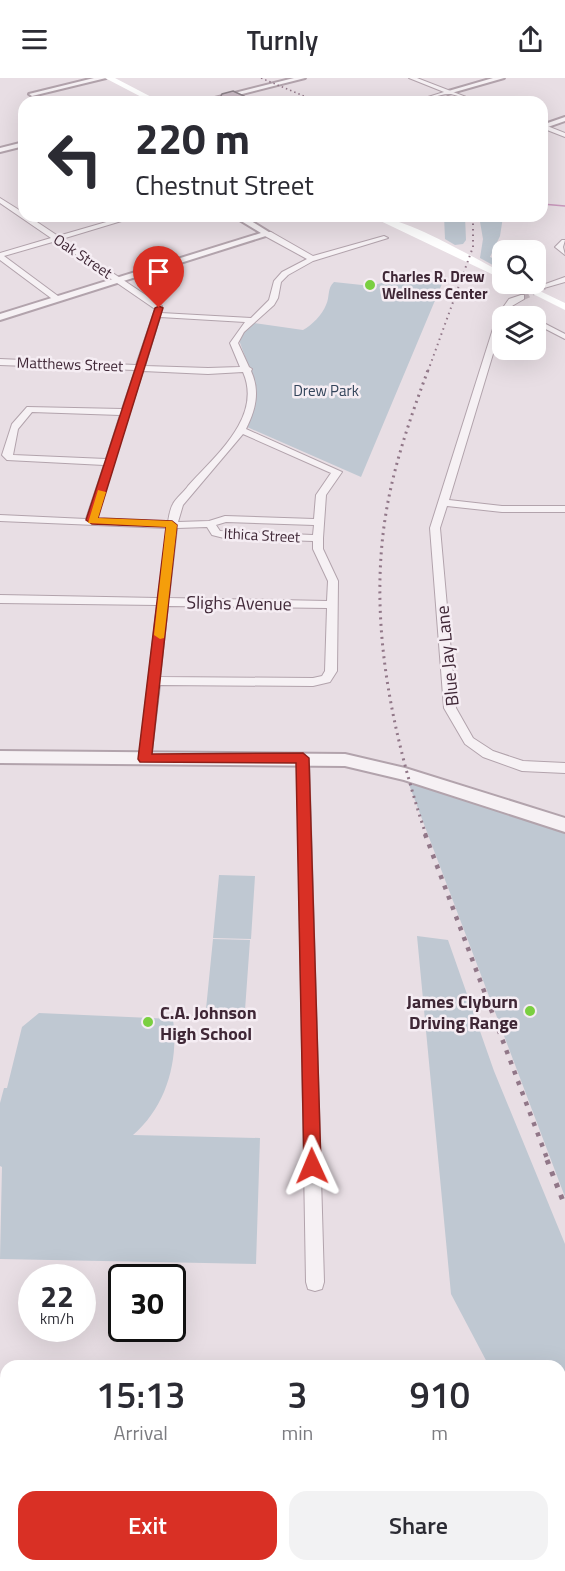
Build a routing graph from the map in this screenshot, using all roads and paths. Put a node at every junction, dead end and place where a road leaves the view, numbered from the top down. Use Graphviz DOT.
graph roads {
  1 [pos="100,78"];
  2 [pos="109,78"];
  3 [pos="303,78"];
  4 [pos="412,78"];
  5 [pos="501,78"];
  6 [pos="449,92"];
  7 [pos="32,94"];
  8 [pos="134,96"];
  9 [pos="146,96"];
  10 [pos="227,96"];
  11 [pos="435,96"];
  12 [pos="460,96"];
  13 [pos="565,120"];
  14 [pos="548,124"];
  15 [pos="548,128"];
  16 [pos="565,135"];
  17 [pos="18,146"];
  18 [pos="0,150"];
  19 [pos="0,201"];
  20 [pos="18,213"];
  21 [pos="32,222"];
  22 [pos="113,222"];
  23 [pos="247,222"];
  24 [pos="382,222"];
  25 [pos="390,222"];
  26 [pos="396,222"];
  27 [pos="403,227"];
  28 [pos="268,234"];
  29 [pos="422,236"];
  30 [pos="384,237"];
  31 [pos="56,238"];
  32 [pos="565,242"];
  33 [pos="565,253"];
  34 [pos="0,256"];
  35 [pos="313,259"];
  36 [pos="492,271"];
  37 [pos="565,279"];
  38 [pos="119,280"];
  39 [pos="546,285"];
  40 [pos="538,294"];
  41 [pos="520,297"];
  42 [pos="58,299"];
  43 [pos="509,306"];
  44 [pos="565,307"];
  45 [pos="158,315"];
  46 [pos="0,317"];
  47 [pos="251,320"];
  48 [pos="546,327"];
  49 [pos="565,337"];
  50 [pos="492,344"];
  51 [pos="0,362"];
  52 [pos="142,366"];
  53 [pos="248,369"];
  54 [pos="128,412"];
  55 [pos="241,430"];
  56 [pos="0,432"];
  57 [pos="11,432"];
  58 [pos="111,462"];
  59 [pos="442,502"];
  60 [pos="565,509"];
  61 [pos="0,518"];
  62 [pos="92,520"];
  63 [pos="320,522"];
  64 [pos="210,524"];
  65 [pos="172,525"];
  66 [pos="318,538"];
  67 [pos="0,599"];
  68 [pos="164,602"];
  69 [pos="334,605"];
  70 [pos="154,681"];
  71 [pos="0,757"];
  72 [pos="303,758"];
  73 [pos="145,759"];
  74 [pos="565,768"];
  75 [pos="565,825"];
  76 [pos="315,1282"];
  1 -- 7 [label="street"];
  1 -- 8 [label="main road"];
  2 -- 9 [label="main road"];
  3 -- 10 [label="street"];
  4 -- 6 [label="street"];
  5 -- 6 [label="street"];
  6 -- 11 [label="street"];
  6 -- 12 [label="street"];
  13 -- 14 [label="street"];
  15 -- 16 [label="street"];
  17 -- 18 [label="street"];
  19 -- 20 [label="street, Oak Street"];
  21 -- 31 [label="street, Oak Street"];
  22 -- 31 [label="street"];
  23 -- 28 [label="street"];
  24 -- 30 [label="main road"];
  25 -- 27 [label="main road"];
  26 -- 27 [label="main road"];
  27 -- 29 [label="main road"];
  28 -- 35 [label="street"];
  28 -- 38 [label="street"];
  29 -- 30 [label="main road"];
  29 -- 36 [label="main road"];
  30 -- 35 [label="street"];
  31 -- 34 [label="street"];
  31 -- 38 [label="street, Oak Street"];
  32 -- 33 [label="street"];
  34 -- 42 [label="street"];
  35 -- 47 [label="street"];
  37 -- 39 [label="street"];
  38 -- 42 [label="street"];
  38 -- 45 [label="street, Oak Street"];
  40 -- 44 [label="main road"];
  41 -- 43 [label="street, Blue Jay Lane"];
  42 -- 46 [label="street"];
  45 -- 47 [label="street"];
  45 -- 52 [label="street"];
  47 -- 53 [label="street"];
  48 -- 49 [label="street"];
  50 -- 59 [label="street, Blue Jay Lane"];
  51 -- 52 [label="street, Matthews Street"];
  52 -- 53 [label="street, Matthews Street"];
  52 -- 54 [label="street"];
  53 -- 55 [label="street"];
  54 -- 57 [label="street"];
  54 -- 58 [label="street"];
  55 -- 63 [label="street"];
  55 -- 65 [label="street"];
  56 -- 57 [label="street"];
  57 -- 58 [label="street"];
  58 -- 62 [label="street"];
  59 -- 60 [label="street"];
  59 -- 74 [label="street, Blue Jay Lane"];
  61 -- 62 [label="street, Ithica Street"];
  62 -- 65 [label="street, Ithica Street"];
  63 -- 64 [label="street, Ithica Street"];
  63 -- 66 [label="street"];
  64 -- 65 [label="street, Ithica Street"];
  64 -- 66 [label="street, Ithica Street"];
  65 -- 68 [label="street"];
  66 -- 69 [label="street"];
  67 -- 68 [label="street, Slighs Avenue"];
  68 -- 69 [label="street, Slighs Avenue"];
  68 -- 70 [label="street"];
  69 -- 70 [label="street"];
  70 -- 73 [label="street"];
  71 -- 73 [label="street"];
  72 -- 73 [label="street"];
  72 -- 75 [label="street"];
  72 -- 76 [label="street"];
}
